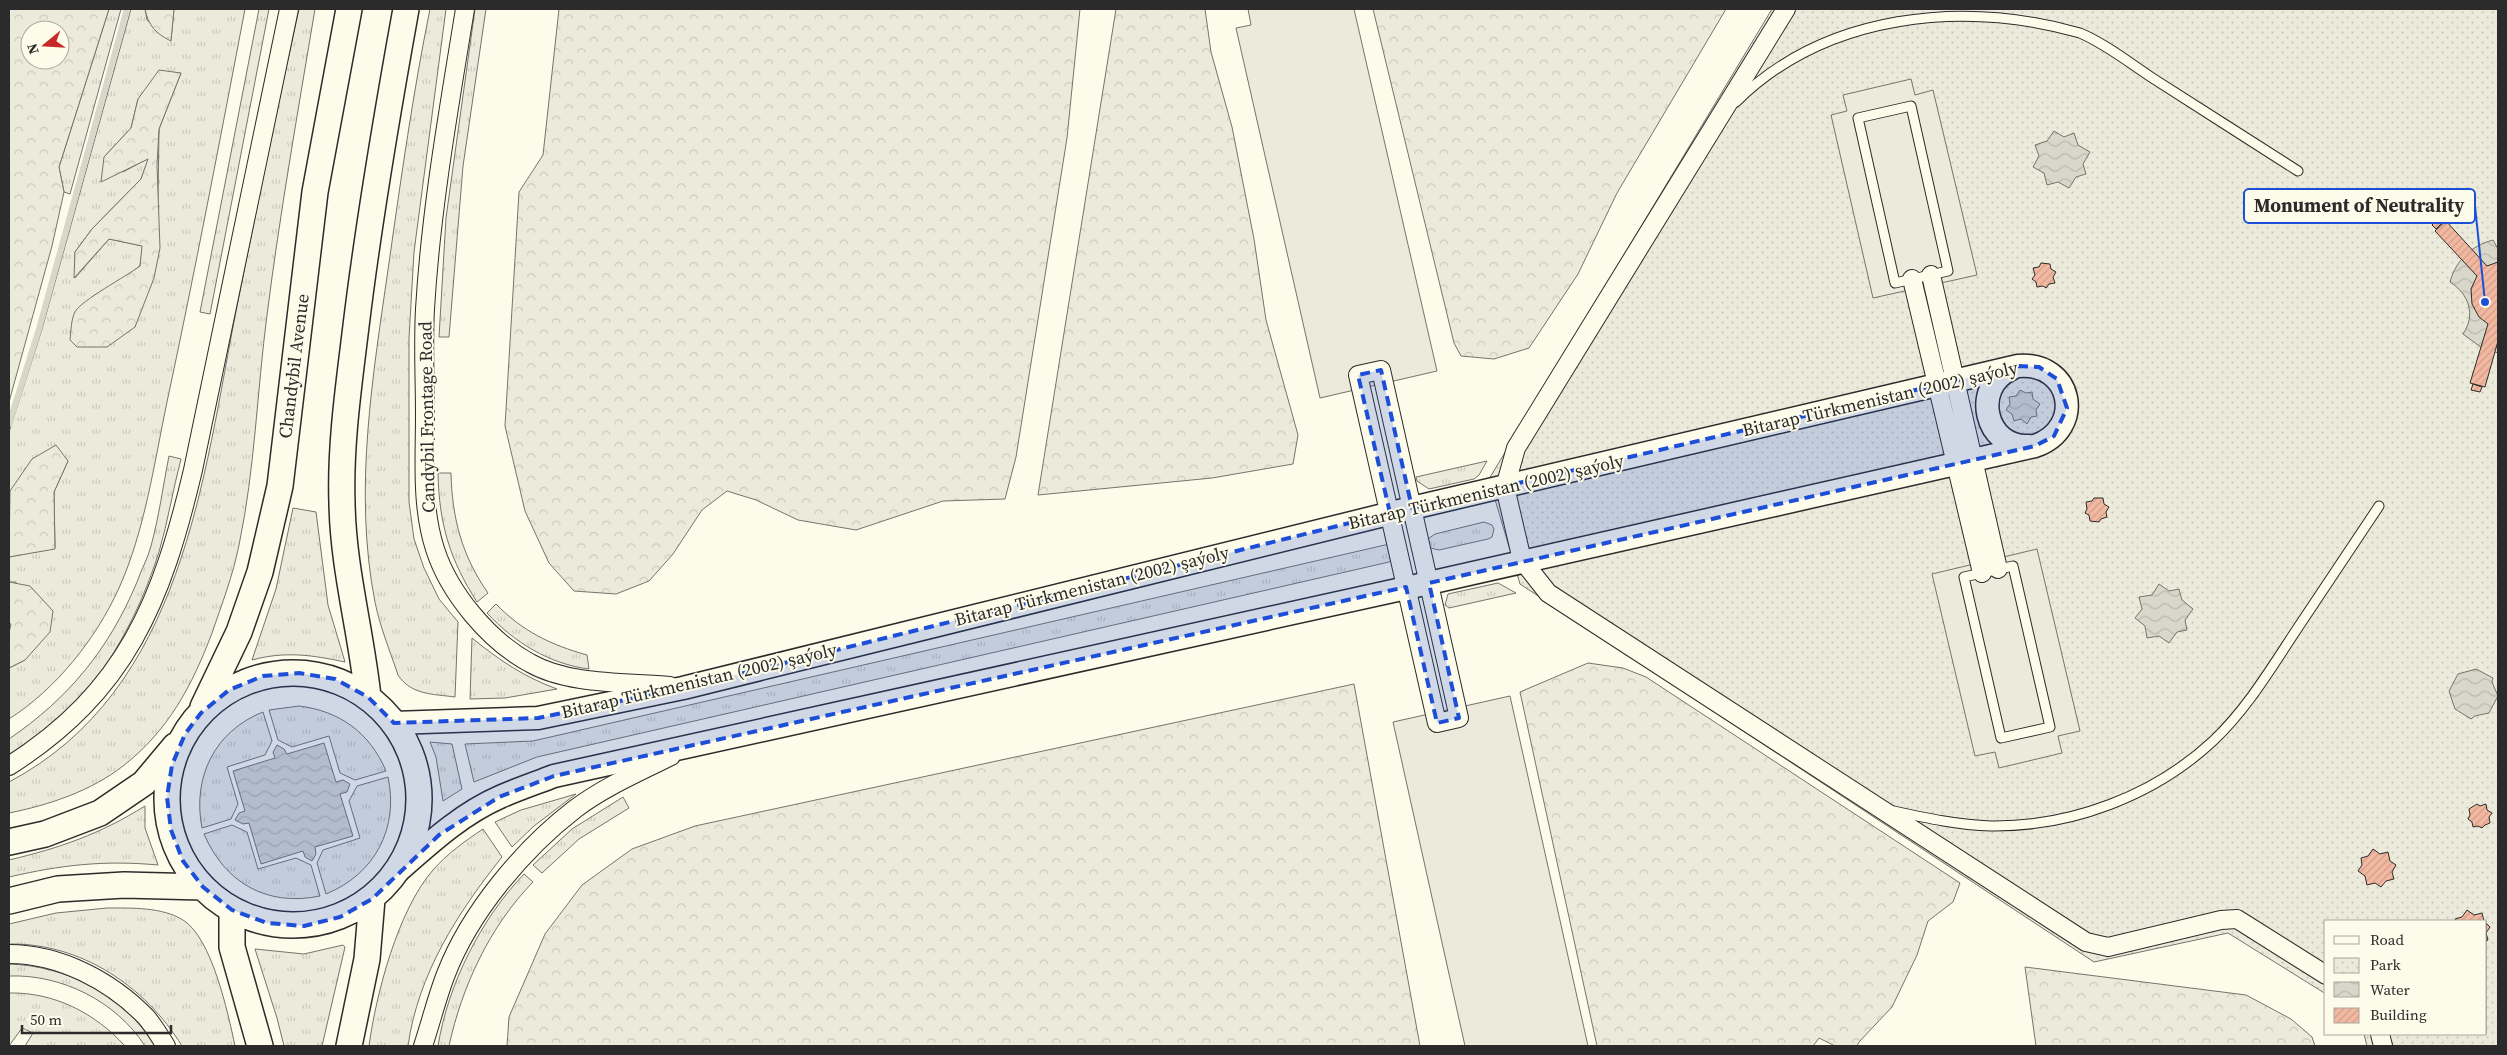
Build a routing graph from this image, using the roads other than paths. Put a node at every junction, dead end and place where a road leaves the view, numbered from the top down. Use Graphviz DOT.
graph roads {
  1 [pos="289,9"];
  2 [pos="349,9"];
  3 [pos="406,9"];
  4 [pos="465,9"];
  5 [pos="1786,9"];
  6 [pos="1715,123"];
  7 [pos="2298,171"];
  8 [pos="1931,275"];
  9 [pos="1912,279"];
  10 [pos="2018,366"];
  11 [pos="1947,384"];
  12 [pos="2035,446"];
  13 [pos="1965,462"];
  14 [pos="1505,487"];
  15 [pos="2379,506"];
  16 [pos="1412,508"];
  17 [pos="1390,513"];
  18 [pos="1522,560"];
  19 [pos="1990,571"];
  20 [pos="1429,583"];
  21 [pos="1406,587"];
  22 [pos="683,688"];
  23 [pos="368,697"];
  24 [pos="201,713"];
  25 [pos="394,723"];
  26 [pos="185,734"];
  27 [pos="694,744"];
  28 [pos="9,766"];
  29 [pos="1884,810"];
  30 [pos="9,842"];
  31 [pos="397,872"];
  32 [pos="203,887"];
  33 [pos="372,899"];
  34 [pos="9,901"];
  35 [pos="232,910"];
  36 [pos="9,954"];
  37 [pos="2324,974"];
  38 [pos="166,1046"];
  39 [pos="260,1046"];
  40 [pos="349,1046"];
  41 [pos="423,1046"];
  1 -- 28 [label="street"];
  2 -- 24 [label="main road, Chandybil Avenue"];
  3 -- 23 [label="main road"];
  4 -- 22 [label="street, Candybil Frontage Road"];
  5 -- 6 [label="street"];
  6 -- 7 [label="lane"];
  6 -- 14 [label="street"];
  8 -- 9 [label="lane"];
  8 -- 9 [label="lane"];
  8 -- 11 [label="street"];
  9 -- 11 [label="street"];
  10 -- 11 [label="street, Bitarap Türkmenistan (2002) şaýoly"];
  10 -- 12 [label="street"];
  10 -- 12 [label="street, Bitarap Türkmenistan (2002) şaýoly"];
  11 -- 13 [label="street"];
  11 -- 14 [label="street, Bitarap Türkmenistan (2002) şaýoly"];
  12 -- 13 [label="street, Bitarap Türkmenistan (2002) şaýoly"];
  13 -- 18 [label="street, Bitarap Türkmenistan (2002) şaýoly"];
  13 -- 19 [label="street"];
  14 -- 16 [label="street, Bitarap Türkmenistan (2002) şaýoly"];
  14 -- 18 [label="street"];
  15 -- 29 [label="lane"];
  16 -- 17 [label="street, Bitarap Türkmenistan (2002) şaýoly"];
  16 -- 17 [label="street"];
  16 -- 20 [label="street"];
  17 -- 21 [label="street"];
  17 -- 22 [label="street, Bitarap Türkmenistan (2002) şaýoly"];
  18 -- 20 [label="street, Bitarap Türkmenistan (2002) şaýoly"];
  18 -- 29 [label="street"];
  19 -- 19 [label="lane"];
  20 -- 21 [label="street, Bitarap Türkmenistan (2002) şaýoly"];
  20 -- 21 [label="street"];
  21 -- 27 [label="street, Bitarap Türkmenistan (2002) şaýoly"];
  22 -- 25 [label="street, Bitarap Türkmenistan (2002) şaýoly"];
  23 -- 24 [label="main road"];
  23 -- 25 [label="main road"];
  24 -- 26 [label="main road"];
  25 -- 31 [label="main road"];
  26 -- 30 [label="main road"];
  26 -- 32 [label="main road"];
  27 -- 31 [label="street, Bitarap Türkmenistan (2002) şaýoly"];
  27 -- 41 [label="street, Bitarap Türkmenistan (2002) şaýoly"];
  29 -- 37 [label="street"];
  31 -- 33 [label="main road"];
  32 -- 34 [label="main road"];
  32 -- 35 [label="main road"];
  33 -- 35 [label="main road"];
  33 -- 40 [label="main road"];
  35 -- 39 [label="main road"];
  36 -- 38 [label="street"];
}
